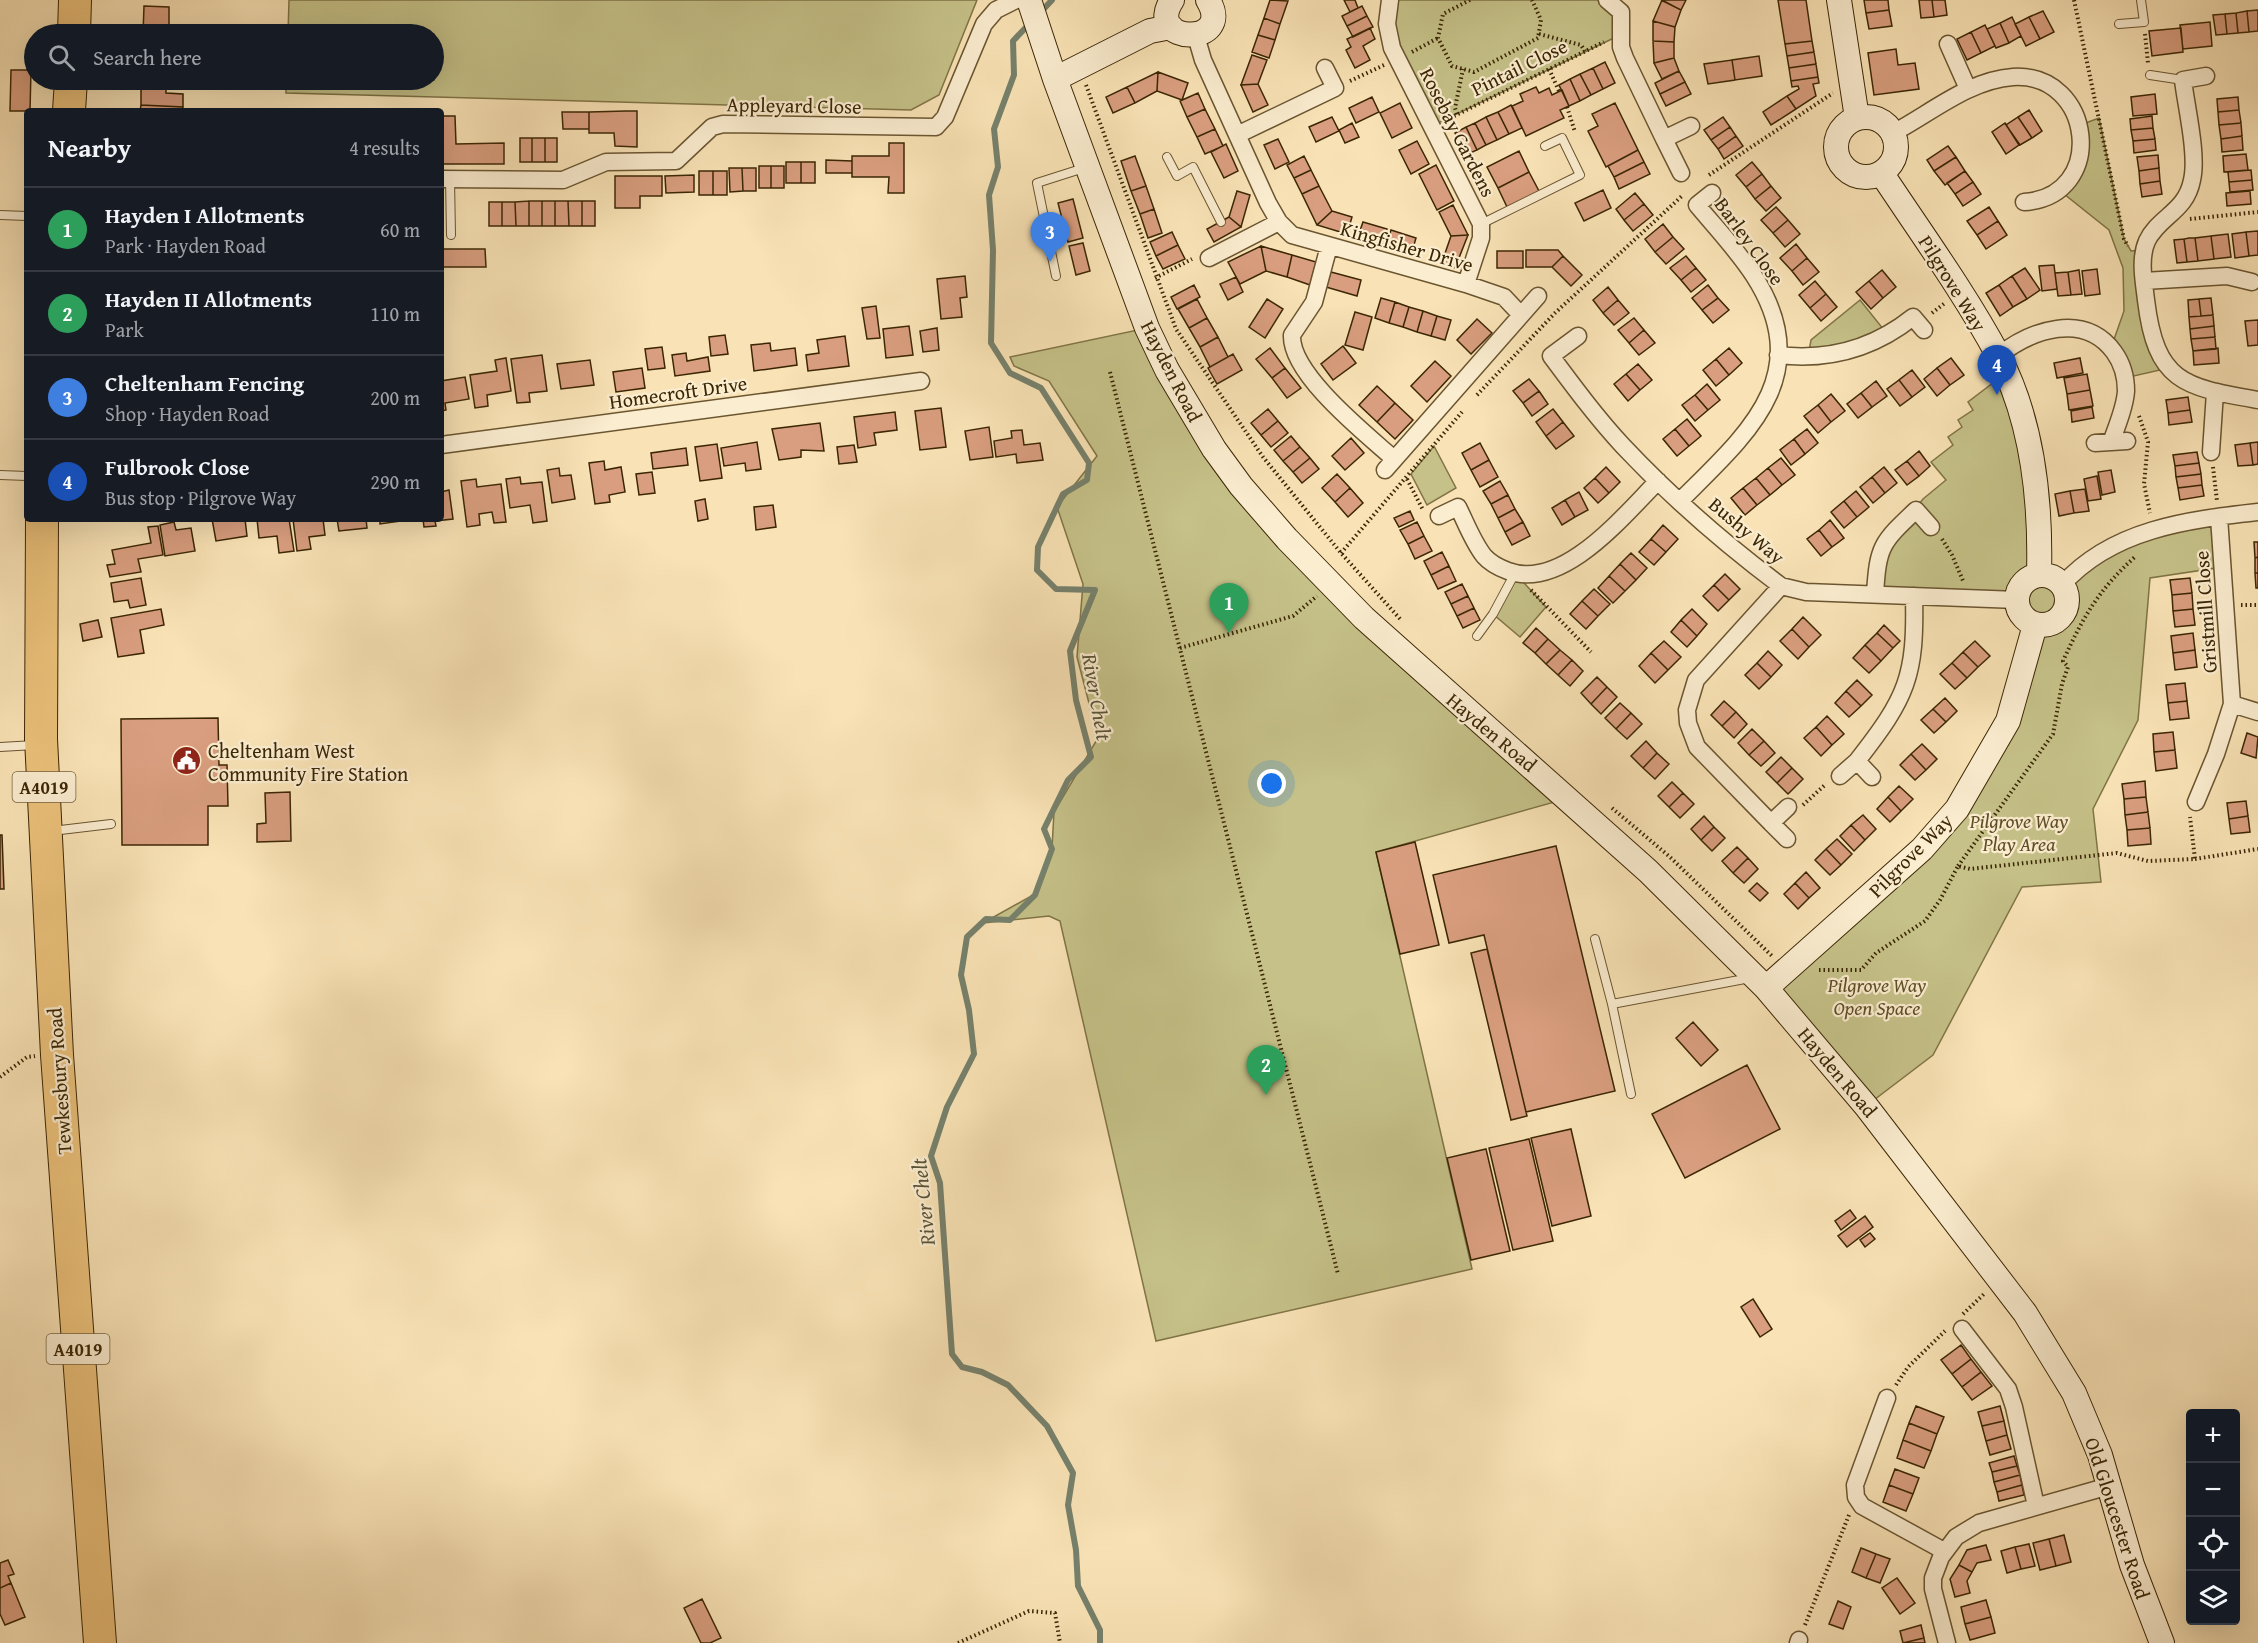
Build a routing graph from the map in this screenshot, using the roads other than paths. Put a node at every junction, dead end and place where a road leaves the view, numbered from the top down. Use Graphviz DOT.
graph roads {
  1 [pos="75,0"];
  2 [pos="1172,0"];
  3 [pos="1208,0"];
  4 [pos="1390,0"];
  5 [pos="1607,0"];
  6 [pos="1839,0"];
  7 [pos="2141,0"];
  8 [pos="1025,2"];
  9 [pos="74,24"];
  10 [pos="2119,24"];
  11 [pos="1171,27"];
  12 [pos="1196,36"];
  13 [pos="1948,44"];
  14 [pos="1325,68"];
  15 [pos="2150,75"];
  16 [pos="2206,76"];
  17 [pos="1055,79"];
  18 [pos="2183,80"];
  19 [pos="1968,89"];
  20 [pos="70,90"];
  21 [pos="69,108"];
  22 [pos="1857,118"];
  23 [pos="1691,126"];
  24 [pos="1893,133"];
  25 [pos="1238,135"];
  26 [pos="1664,139"];
  27 [pos="1545,146"];
  28 [pos="1167,157"];
  29 [pos="1088,167"];
  30 [pos="1681,172"];
  31 [pos="1882,174"];
  32 [pos="446,179"];
  33 [pos="1708,185"];
  34 [pos="2024,202"];
  35 [pos="0,215"];
  36 [pos="24,216"];
  37 [pos="1221,222"];
  38 [pos="1279,222"];
  39 [pos="1481,224"];
  40 [pos="451,235"];
  41 [pos="1329,246"];
  42 [pos="1209,258"];
  43 [pos="1056,276"];
  44 [pos="2144,281"];
  45 [pos="2252,282"];
  46 [pos="1466,284"];
  47 [pos="1538,296"];
  48 [pos="1521,315"];
  49 [pos="1924,330"];
  50 [pos="1578,336"];
  51 [pos="1778,355"];
  52 [pos="1998,356"];
  53 [pos="921,381"];
  54 [pos="2215,392"];
  55 [pos="2258,400"];
  56 [pos="2111,442"];
  57 [pos="444,446"];
  58 [pos="2211,452"];
  59 [pos="0,475"];
  60 [pos="24,476"];
  61 [pos="1658,481"];
  62 [pos="1680,501"];
  63 [pos="2258,512"];
  64 [pos="1439,516"];
  65 [pos="2219,517"];
  66 [pos="42,522"];
  67 [pos="1931,527"];
  68 [pos="1515,573"];
  69 [pos="2039,574"];
  70 [pos="2062,585"];
  71 [pos="1781,586"];
  72 [pos="1875,594"];
  73 [pos="1914,596"];
  74 [pos="2017,600"];
  75 [pos="2035,625"];
  76 [pos="1477,636"];
  77 [pos="2232,704"];
  78 [pos="2258,712"];
  79 [pos="42,745"];
  80 [pos="0,747"];
  81 [pos="1857,761"];
  82 [pos="1840,776"];
  83 [pos="1872,777"];
  84 [pos="2196,802"];
  85 [pos="1788,807"];
  86 [pos="111,824"];
  87 [pos="1771,824"];
  88 [pos="46,832"];
  89 [pos="1787,839"];
  90 [pos="1595,939"];
  91 [pos="1761,982"];
  92 [pos="1612,1004"];
  93 [pos="1631,1094"];
  94 [pos="1955,1326"];
  95 [pos="2074,1393"];
  96 [pos="1887,1398"];
  97 [pos="2109,1486"];
  98 [pos="2036,1506"];
  99 [pos="1944,1551"];
  100 [pos="99,1643"];
  101 [pos="1947,1643"];
  102 [pos="2162,1643"];
  1 -- 9 [label="highway"];
  2 -- 11 [label="main road"];
  3 -- 12 [label="main road"];
  4 -- 39 [label="street, Rosebay Gardens"];
  5 -- 26 [label="street"];
  6 -- 22 [label="main road"];
  7 -- 10 [label="lane"];
  8 -- 17 [label="main road, Hayden Road"];
  8 -- 32 [label="street, Appleyard Close"];
  11 -- 12 [label="main road"];
  11 -- 17 [label="main road"];
  12 -- 25 [label="street"];
  13 -- 19 [label="street"];
  14 -- 25 [label="street"];
  15 -- 18 [label="lane"];
  16 -- 18 [label="street"];
  17 -- 29 [label="main road, Hayden Road"];
  18 -- 44 [label="street"];
  19 -- 24 [label="street"];
  19 -- 34 [label="street"];
  20 -- 21 [label="highway"];
  22 -- 24 [label="main road"];
  22 -- 31 [label="main road"];
  23 -- 26 [label="street"];
  24 -- 31 [label="main road"];
  25 -- 38 [label="street"];
  26 -- 30 [label="street"];
  27 -- 39 [label="lane"];
  28 -- 37 [label="lane"];
  29 -- 43 [label="lane"];
  29 -- 91 [label="main road, Hayden Road"];
  31 -- 52 [label="main road, Pilgrove Way"];
  32 -- 40 [label="lane"];
  33 -- 51 [label="street, Barley Close"];
  35 -- 36 [label="lane"];
  38 -- 41 [label="street, Kingfisher Drive"];
  38 -- 42 [label="street"];
  39 -- 46 [label="street, Rosebay Gardens"];
  41 -- 46 [label="street, Kingfisher Drive"];
  41 -- 48 [label="street"];
  44 -- 45 [label="street"];
  44 -- 54 [label="street"];
  46 -- 48 [label="street, Kingfisher Drive"];
  47 -- 48 [label="street"];
  49 -- 51 [label="street"];
  50 -- 61 [label="street, Bushy Way"];
  51 -- 62 [label="street, Barley Close"];
  52 -- 56 [label="street"];
  52 -- 69 [label="main road, Pilgrove Way"];
  53 -- 57 [label="street, Homecroft Drive"];
  54 -- 55 [label="street"];
  54 -- 58 [label="street"];
  59 -- 60 [label="lane"];
  61 -- 62 [label="street, Bushy Way"];
  61 -- 68 [label="street"];
  62 -- 71 [label="street, Bushy Way"];
  63 -- 65 [label="street"];
  64 -- 68 [label="street"];
  65 -- 70 [label="street"];
  65 -- 77 [label="street, Gristmill Close"];
  66 -- 79 [label="highway, Tewkesbury Road / A4019"];
  67 -- 72 [label="street"];
  68 -- 76 [label="lane"];
  69 -- 70 [label="main road"];
  69 -- 74 [label="main road"];
  70 -- 75 [label="main road"];
  71 -- 72 [label="street, Bushy Way"];
  71 -- 87 [label="street"];
  72 -- 73 [label="street, Bushy Way"];
  73 -- 74 [label="street, Bushy Way"];
  73 -- 81 [label="street"];
  74 -- 75 [label="main road"];
  75 -- 91 [label="main road, Pilgrove Way"];
  77 -- 78 [label="street"];
  77 -- 84 [label="street, Gristmill Close"];
  79 -- 80 [label="lane"];
  79 -- 88 [label="highway, Tewkesbury Road / A4019"];
  81 -- 82 [label="street"];
  81 -- 83 [label="street"];
  85 -- 87 [label="street"];
  86 -- 88 [label="lane"];
  87 -- 89 [label="street"];
  88 -- 100 [label="highway, Tewkesbury Road / A4019"];
  90 -- 92 [label="lane"];
  91 -- 92 [label="lane"];
  91 -- 95 [label="main road, Hayden Road"];
  92 -- 93 [label="lane"];
  94 -- 98 [label="street"];
  95 -- 97 [label="main road, Old Gloucester Road"];
  96 -- 99 [label="street"];
  97 -- 98 [label="street"];
  97 -- 102 [label="main road, Old Gloucester Road"];
  98 -- 99 [label="street"];
  99 -- 101 [label="street"];
}
